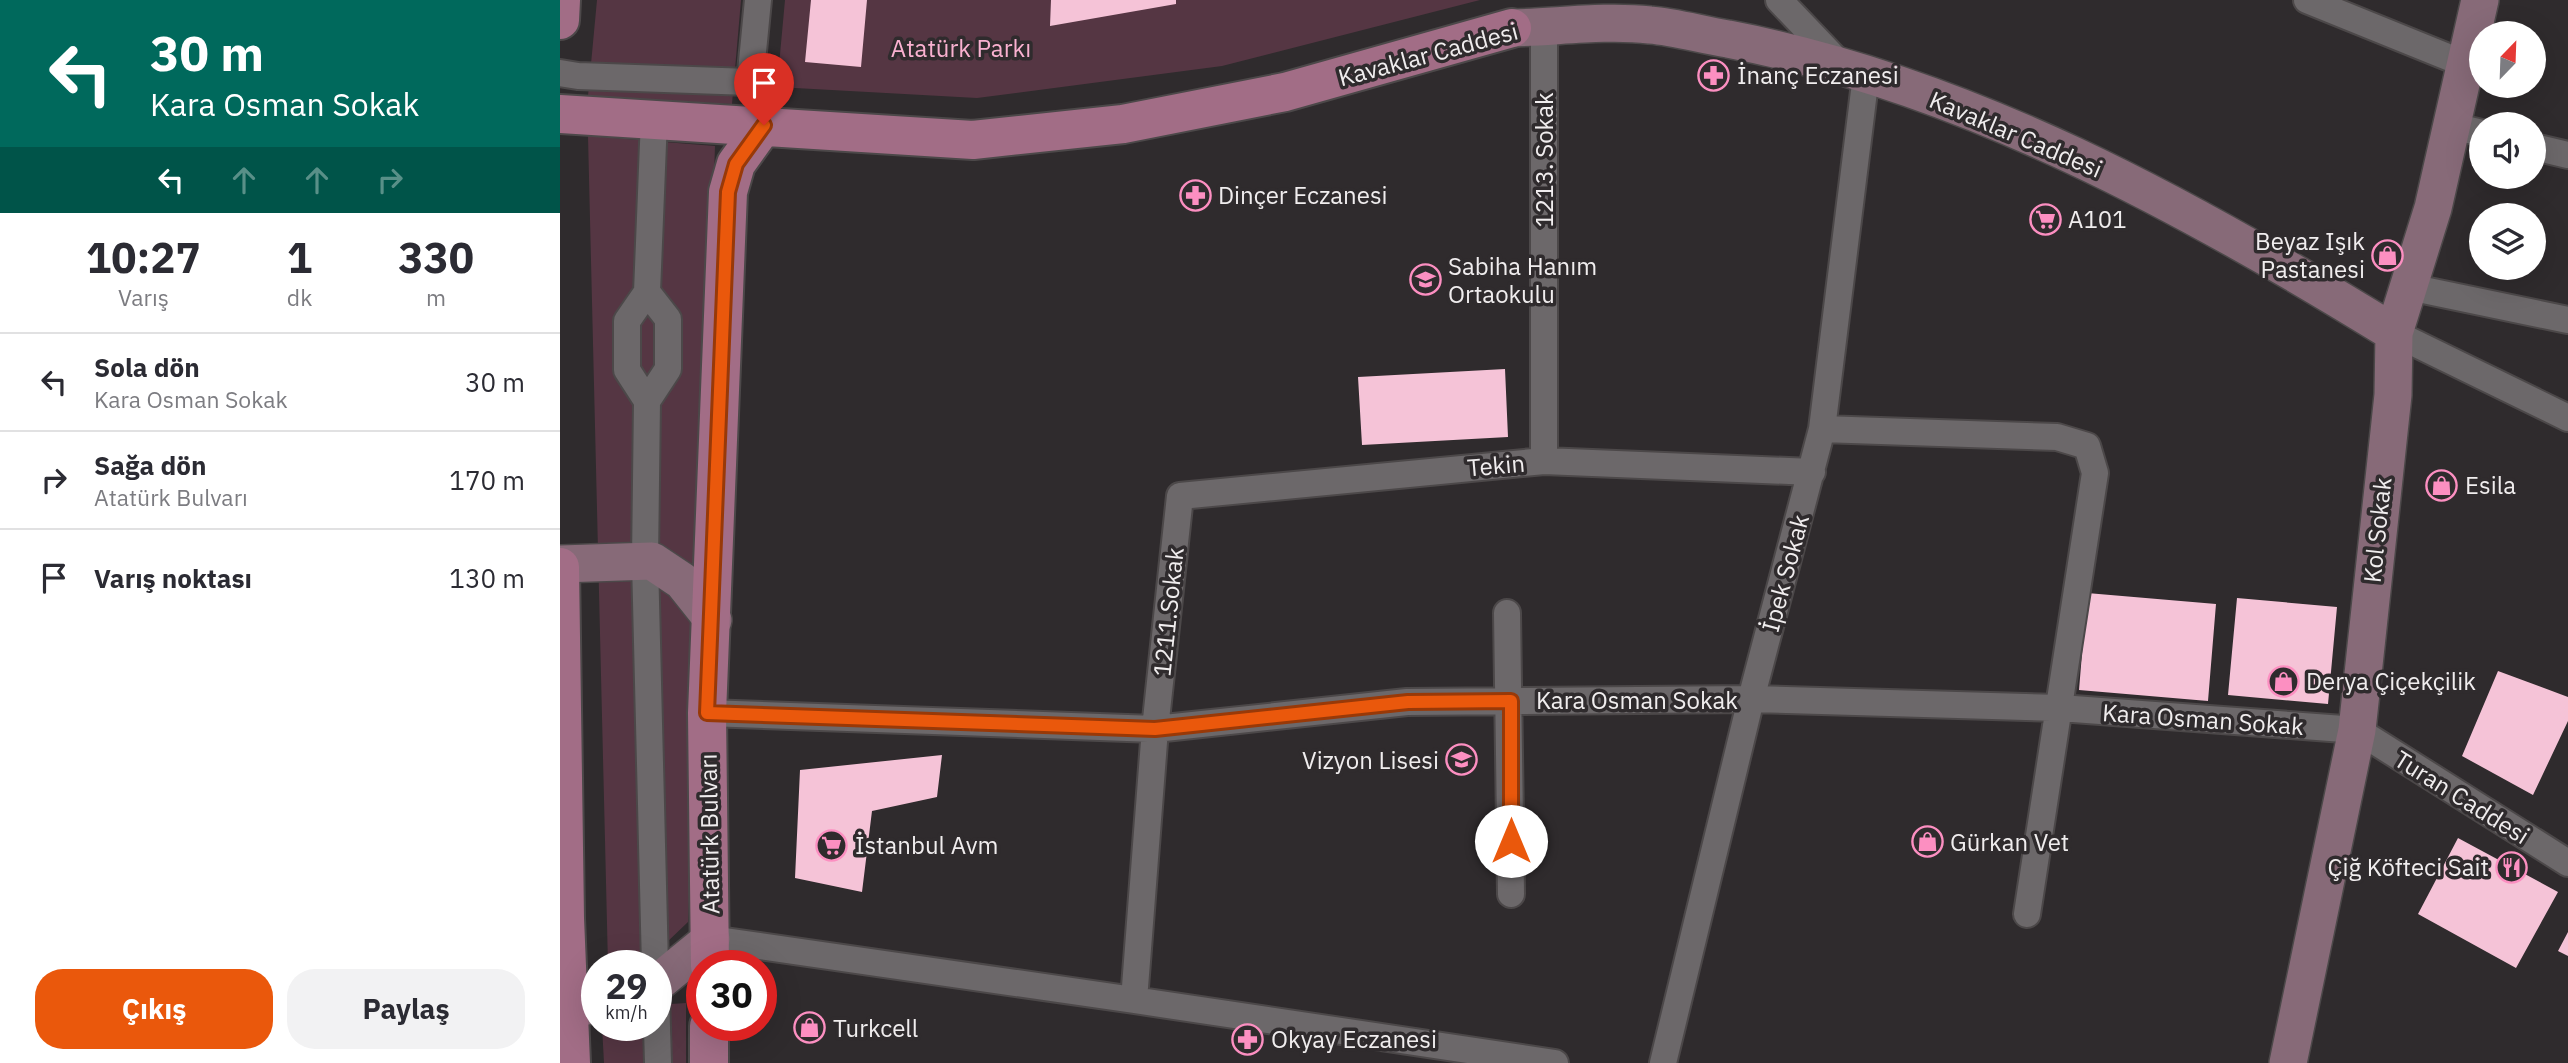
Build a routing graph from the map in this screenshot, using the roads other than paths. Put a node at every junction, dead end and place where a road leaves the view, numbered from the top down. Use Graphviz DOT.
graph roads {
  1 [pos="561,0"];
  2 [pos="758,0"];
  3 [pos="1779,0"];
  4 [pos="2307,0"];
  5 [pos="2480,0"];
  6 [pos="1540,18"];
  7 [pos="560,20"];
  8 [pos="2465,64"];
  9 [pos="1856,72"];
  10 [pos="560,73"];
  11 [pos="560,114"];
  12 [pos="654,119"];
  13 [pos="750,124"];
  14 [pos="2467,130"];
  15 [pos="2546,149"];
  16 [pos="2568,155"];
  17 [pos="2409,287"];
  18 [pos="647,292"];
  19 [pos="2568,320"];
  20 [pos="2394,333"];
  21 [pos="647,401"];
  22 [pos="2568,418"];
  23 [pos="1822,429"];
  24 [pos="1544,461"];
  25 [pos="1812,472"];
  26 [pos="1180,496"];
  27 [pos="645,561"];
  28 [pos="560,566"];
  29 [pos="1507,613"];
  30 [pos="713,620"];
  31 [pos="1751,699"];
  32 [pos="1511,701"];
  33 [pos="2060,708"];
  34 [pos="707,713"];
  35 [pos="1155,729"];
  36 [pos="2357,730"];
  37 [pos="2568,863"];
  38 [pos="1511,894"];
  39 [pos="2027,914"];
  40 [pos="656,950"];
  41 [pos="710,950"];
  42 [pos="777,960"];
  43 [pos="1134,1000"];
  44 [pos="575,1009"];
  45 [pos="658,1041"];
  46 [pos="709,1041"];
  47 [pos="570,1063"];
  48 [pos="659,1063"];
  49 [pos="709,1063"];
  50 [pos="1555,1063"];
  51 [pos="1663,1063"];
  52 [pos="2288,1063"];
  1 -- 7 [label="main road"];
  2 -- 10 [label="street"];
  3 -- 9 [label="street"];
  4 -- 8 [label="street"];
  5 -- 8 [label="main road, Kol Sokak"];
  6 -- 9 [label="main road, Kavaklar Caddesi"];
  6 -- 13 [label="main road, Kavaklar Caddesi"];
  6 -- 24 [label="street, 1213. Sokak"];
  8 -- 14 [label="main road, Kol Sokak"];
  9 -- 20 [label="main road, Kavaklar Caddesi"];
  9 -- 23 [label="street, İpek Sokak"];
  11 -- 12 [label="main road, Kavaklar Caddesi"];
  12 -- 13 [label="main road, Kavaklar Caddesi"];
  12 -- 18 [label="street"];
  13 -- 30 [label="main road, Atatürk Bulvarı"];
  14 -- 17 [label="main road, Kol Sokak"];
  15 -- 16 [label="street"];
  17 -- 19 [label="street"];
  17 -- 20 [label="main road, Kol Sokak"];
  18 -- 21 [label="street"];
  18 -- 21 [label="street"];
  20 -- 22 [label="street"];
  20 -- 36 [label="main road, Kol Sokak"];
  21 -- 27 [label="street"];
  23 -- 25 [label="street, İpek Sokak"];
  23 -- 33 [label="street"];
  24 -- 25 [label="street, Tekin"];
  24 -- 26 [label="street, Tekin"];
  25 -- 31 [label="street, İpek Sokak"];
  26 -- 35 [label="street, 1211.Sokak"];
  27 -- 28 [label="main road"];
  27 -- 30 [label="main road"];
  27 -- 40 [label="street"];
  28 -- 44 [label="main road"];
  29 -- 32 [label="street"];
  30 -- 34 [label="main road, Atatürk Bulvarı"];
  31 -- 32 [label="street, Kara Osman Sokak"];
  31 -- 33 [label="street, Kara Osman Sokak"];
  31 -- 51 [label="street, İpek Sokak"];
  32 -- 35 [label="street, Kara Osman Sokak"];
  32 -- 38 [label="street"];
  33 -- 36 [label="street, Kara Osman Sokak"];
  33 -- 39 [label="street"];
  34 -- 35 [label="street, Kara Osman Sokak"];
  34 -- 41 [label="main road, Atatürk Bulvarı"];
  35 -- 43 [label="street, 1211.Sokak"];
  36 -- 37 [label="street, Turan Caddesi"];
  36 -- 52 [label="main road, Kol Sokak"];
  42 -- 43 [label="street"];
  43 -- 50 [label="street"];
  44 -- 47 [label="main road"];
  45 -- 48 [label="street"];
  46 -- 49 [label="main road"];
}
